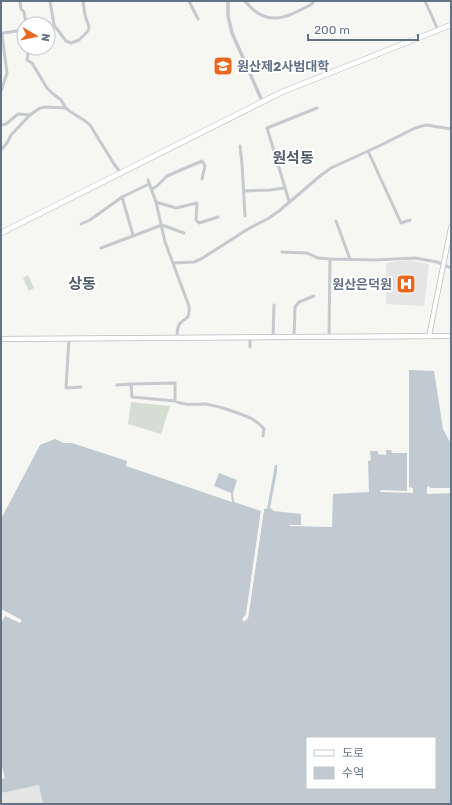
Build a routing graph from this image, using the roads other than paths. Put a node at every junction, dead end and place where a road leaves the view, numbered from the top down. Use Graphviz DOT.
graph roads {
  1 [pos="20,1"];
  2 [pos="50,1"];
  3 [pos="83,1"];
  4 [pos="189,1"];
  5 [pos="228,1"];
  6 [pos="245,1"];
  7 [pos="314,1"];
  8 [pos="425,1"];
  9 [pos="25,16"];
  10 [pos="198,19"];
  11 [pos="451,25"];
  12 [pos="438,30"];
  13 [pos="16,31"];
  14 [pos="28,56"];
  15 [pos="1,90"];
  16 [pos="263,102"];
  17 [pos="66,108"];
  18 [pos="317,108"];
  19 [pos="30,114"];
  20 [pos="1,125"];
  21 [pos="451,129"];
  22 [pos="240,146"];
  23 [pos="1,150"];
  24 [pos="368,151"];
  25 [pos="121,173"];
  26 [pos="202,179"];
  27 [pos="148,180"];
  28 [pos="149,184"];
  29 [pos="284,188"];
  30 [pos="152,189"];
  31 [pos="244,191"];
  32 [pos="122,197"];
  33 [pos="289,201"];
  34 [pos="156,202"];
  35 [pos="245,216"];
  36 [pos="218,217"];
  37 [pos="410,220"];
  38 [pos="336,221"];
  39 [pos="81,224"];
  40 [pos="162,225"];
  41 [pos="451,227"];
  42 [pos="1,233"];
  43 [pos="184,233"];
  44 [pos="133,235"];
  45 [pos="101,248"];
  46 [pos="282,252"];
  47 [pos="330,259"];
  48 [pos="350,259"];
  49 [pos="173,263"];
  50 [pos="443,264"];
  51 [pos="451,268"];
  52 [pos="314,296"];
  53 [pos="274,305"];
  54 [pos="429,336"];
  55 [pos="451,336"];
  56 [pos="329,337"];
  57 [pos="69,338"];
  58 [pos="177,338"];
  59 [pos="250,338"];
  60 [pos="273,338"];
  61 [pos="294,338"];
  62 [pos="1,339"];
  63 [pos="250,346"];
  64 [pos="131,384"];
  65 [pos="117,385"];
  66 [pos="81,387"];
  67 [pos="175,401"];
  68 [pos="262,436"];
  1 -- 9 [label="street"];
  2 -- 3 [label="street"];
  4 -- 10 [label="street"];
  5 -- 16 [label="street"];
  6 -- 7 [label="street"];
  8 -- 12 [label="street"];
  11 -- 12 [label="highway"];
  12 -- 16 [label="highway"];
  13 -- 15 [label="street"];
  14 -- 17 [label="street"];
  16 -- 25 [label="highway"];
  17 -- 19 [label="street"];
  17 -- 25 [label="street"];
  18 -- 29 [label="street"];
  19 -- 20 [label="street"];
  19 -- 23 [label="street"];
  21 -- 24 [label="street"];
  22 -- 31 [label="street"];
  24 -- 33 [label="street"];
  24 -- 37 [label="street"];
  25 -- 42 [label="highway"];
  26 -- 30 [label="street"];
  27 -- 28 [label="street"];
  28 -- 30 [label="street"];
  28 -- 32 [label="street"];
  29 -- 31 [label="street"];
  29 -- 33 [label="street"];
  30 -- 34 [label="street"];
  31 -- 35 [label="street"];
  32 -- 39 [label="street"];
  32 -- 44 [label="street"];
  33 -- 49 [label="street"];
  34 -- 36 [label="street"];
  34 -- 40 [label="street"];
  38 -- 48 [label="street"];
  40 -- 43 [label="street"];
  40 -- 44 [label="street"];
  40 -- 49 [label="street"];
  41 -- 50 [label="main road"];
  44 -- 45 [label="street"];
  46 -- 47 [label="street"];
  47 -- 48 [label="street"];
  47 -- 56 [label="street"];
  48 -- 50 [label="street"];
  49 -- 58 [label="street"];
  50 -- 51 [label="street"];
  50 -- 54 [label="main road"];
  52 -- 61 [label="street"];
  53 -- 60 [label="street"];
  54 -- 55 [label="main road"];
  54 -- 56 [label="main road"];
  56 -- 61 [label="main road"];
  57 -- 58 [label="main road"];
  57 -- 62 [label="main road"];
  57 -- 66 [label="street"];
  58 -- 59 [label="main road"];
  59 -- 60 [label="main road"];
  59 -- 63 [label="street"];
  60 -- 61 [label="main road"];
  64 -- 65 [label="street"];
  64 -- 67 [label="street"];
  64 -- 67 [label="street"];
  67 -- 68 [label="street"];
}
